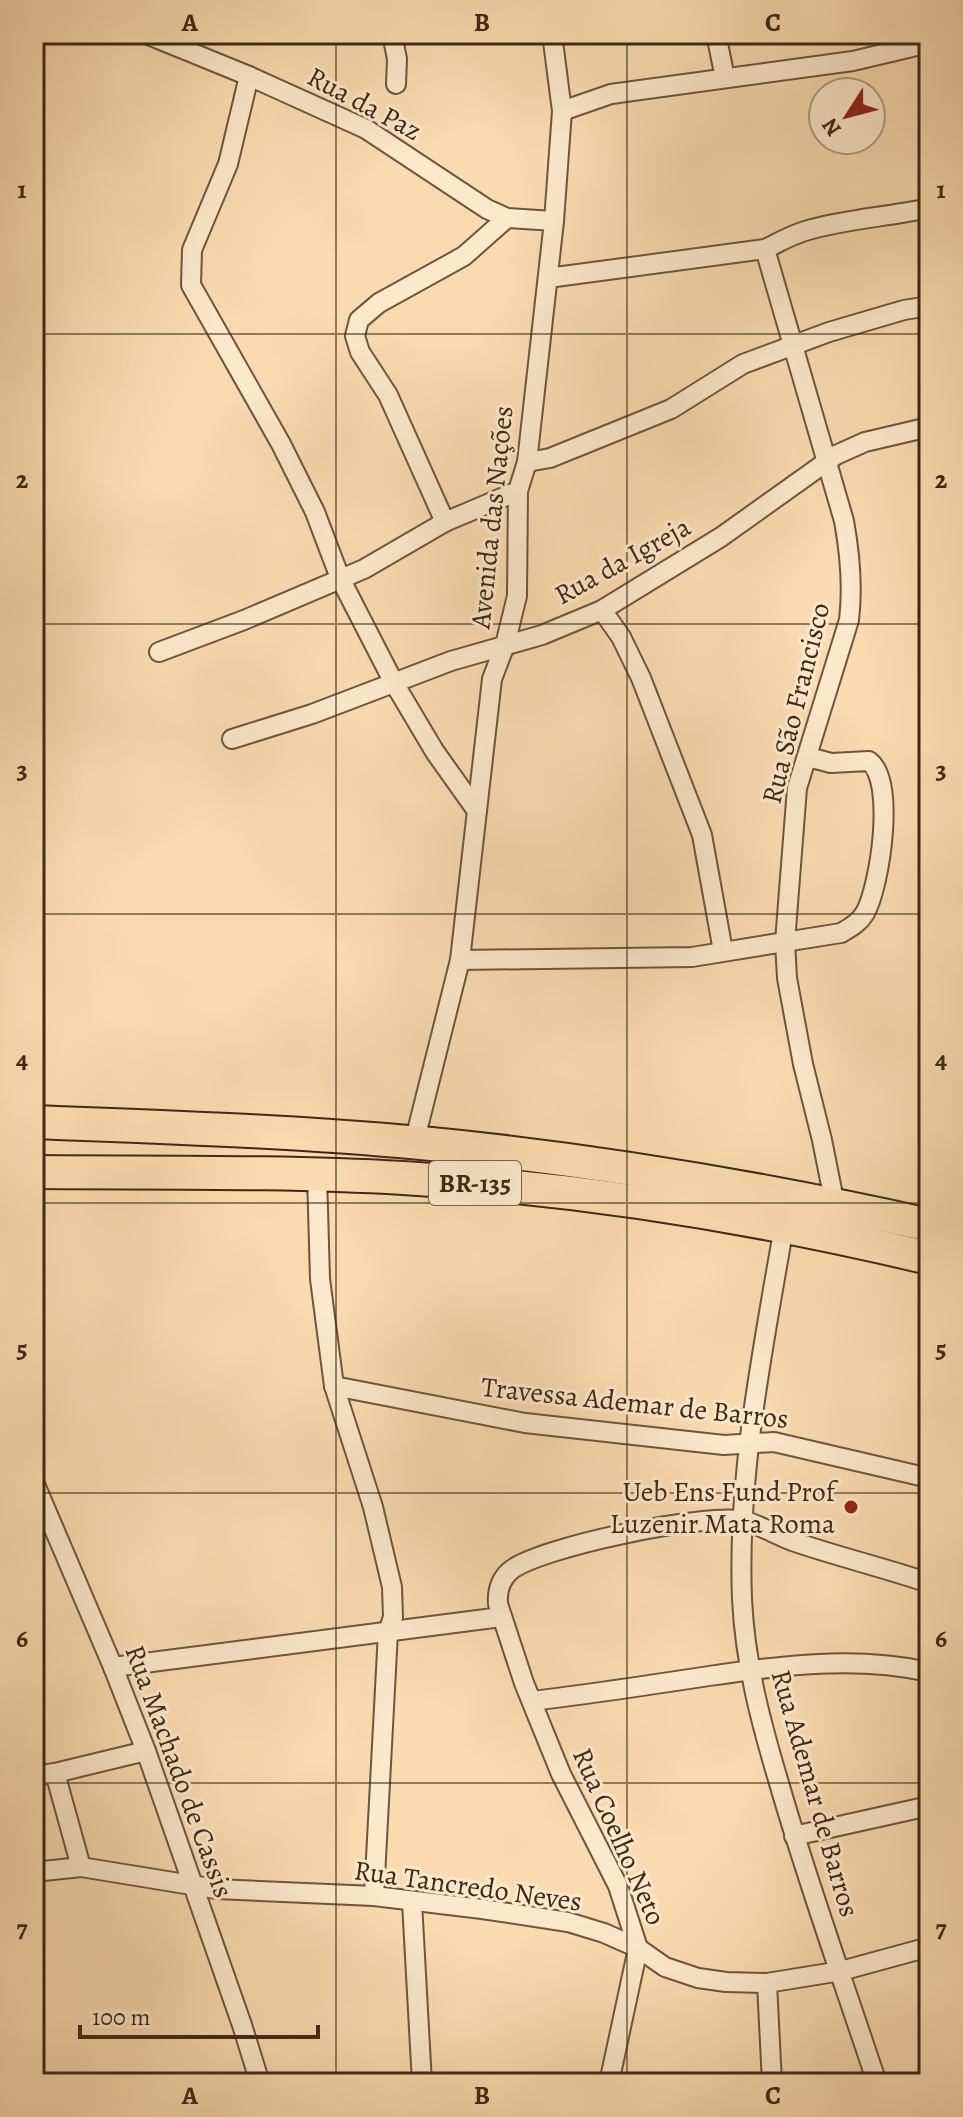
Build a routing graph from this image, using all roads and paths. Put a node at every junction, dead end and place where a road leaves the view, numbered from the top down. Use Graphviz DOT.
graph roads {
  1 [pos="146,34"];
  2 [pos="392,34"];
  3 [pos="552,34"];
  4 [pos="716,34"];
  5 [pos="884,34"];
  6 [pos="929,43"];
  7 [pos="888,53"];
  8 [pos="249,76"];
  9 [pos="725,78"];
  10 [pos="396,84"];
  11 [pos="562,111"];
  12 [pos="929,208"];
  13 [pos="507,218"];
  14 [pos="554,221"];
  15 [pos="765,249"];
  16 [pos="548,278"];
  17 [pos="929,306"];
  18 [pos="793,346"];
  19 [pos="929,427"];
  20 [pos="825,461"];
  21 [pos="527,462"];
  22 [pos="518,491"];
  23 [pos="445,522"];
  24 [pos="340,578"];
  25 [pos="602,610"];
  26 [pos="505,645"];
  27 [pos="159,652"];
  28 [pos="394,683"];
  29 [pos="232,739"];
  30 [pos="808,757"];
  31 [pos="477,811"];
  32 [pos="785,942"];
  33 [pos="723,951"];
  34 [pos="460,960"];
  35 [pos="34,1122"];
  36 [pos="414,1143"];
  37 [pos="34,1172"];
  38 [pos="317,1174"];
  39 [pos="835,1205"];
  40 [pos="929,1225"];
  41 [pos="784,1226"];
  42 [pos="929,1258"];
  43 [pos="334,1386"];
  44 [pos="748,1442"];
  45 [pos="929,1478"];
  46 [pos="34,1482"];
  47 [pos="744,1521"];
  48 [pos="929,1583"];
  49 [pos="501,1617"];
  50 [pos="388,1632"];
  51 [pos="113,1667"];
  52 [pos="749,1670"];
  53 [pos="929,1672"];
  54 [pos="532,1701"];
  55 [pos="146,1751"];
  56 [pos="55,1773"];
  57 [pos="34,1776"];
  58 [pos="929,1806"];
  59 [pos="794,1836"];
  60 [pos="81,1867"];
  61 [pos="34,1872"];
  62 [pos="192,1886"];
  63 [pos="374,1896"];
  64 [pos="412,1902"];
  65 [pos="929,1947"];
  66 [pos="638,1948"];
  67 [pos="841,1971"];
  68 [pos="767,1983"];
  69 [pos="260,2083"];
  70 [pos="422,2083"];
  71 [pos="609,2083"];
  72 [pos="772,2083"];
  73 [pos="877,2083"];
  1 -- 8 [label="street, Rua da Paz"];
  2 -- 10 [label="street"];
  3 -- 11 [label="street, Avenida das Nações"];
  4 -- 9 [label="street"];
  5 -- 7 [label="street"];
  6 -- 7 [label="street"];
  7 -- 9 [label="street"];
  8 -- 13 [label="street, Rua da Paz"];
  8 -- 24 [label="street"];
  9 -- 11 [label="street"];
  11 -- 14 [label="street, Avenida das Nações"];
  12 -- 15 [label="street"];
  13 -- 14 [label="street, Rua da Paz"];
  13 -- 23 [label="street"];
  14 -- 16 [label="street, Avenida das Nações"];
  15 -- 16 [label="street"];
  15 -- 18 [label="street, Rua São Francisco"];
  16 -- 21 [label="street, Avenida das Nações"];
  17 -- 18 [label="street"];
  18 -- 20 [label="street, Rua São Francisco"];
  18 -- 21 [label="street"];
  19 -- 20 [label="street, Rua da Igreja"];
  20 -- 25 [label="street, Rua da Igreja"];
  20 -- 30 [label="street, Rua São Francisco"];
  21 -- 22 [label="street, Avenida das Nações"];
  22 -- 23 [label="street"];
  22 -- 26 [label="street, Avenida das Nações"];
  23 -- 24 [label="street"];
  24 -- 27 [label="street"];
  24 -- 28 [label="street"];
  25 -- 26 [label="street, Rua da Igreja"];
  25 -- 33 [label="street"];
  26 -- 28 [label="street, Rua da Igreja"];
  26 -- 31 [label="street, Avenida das Nações"];
  28 -- 29 [label="street, Rua da Igreja"];
  28 -- 31 [label="street"];
  30 -- 32 [label="street, Rua São Francisco"];
  30 -- 32 [label="street"];
  31 -- 34 [label="street, Avenida das Nações"];
  32 -- 33 [label="street"];
  32 -- 39 [label="street, Rua São Francisco"];
  33 -- 34 [label="street"];
  34 -- 36 [label="street, Avenida das Nações"];
  35 -- 36 [label="highway, BR-135"];
  36 -- 39 [label="highway, BR-135"];
  37 -- 38 [label="highway, BR-135"];
  38 -- 41 [label="highway, BR-135"];
  38 -- 43 [label="street"];
  39 -- 40 [label="highway, BR-135"];
  41 -- 42 [label="highway, BR-135"];
  41 -- 44 [label="street, Rua Ademar de Barros"];
  43 -- 44 [label="street, Travessa Ademar de Barros"];
  43 -- 50 [label="street"];
  44 -- 45 [label="street, Travessa Ademar de Barros"];
  44 -- 47 [label="street, Rua Ademar de Barros"];
  46 -- 51 [label="street, Rua Machado de Cassis"];
  47 -- 48 [label="street"];
  47 -- 49 [label="street"];
  47 -- 52 [label="street, Rua Ademar de Barros"];
  49 -- 50 [label="street"];
  49 -- 54 [label="street, Rua Coelho Neto"];
  50 -- 51 [label="street"];
  50 -- 63 [label="street"];
  51 -- 55 [label="street, Rua Machado de Cassis"];
  52 -- 53 [label="street"];
  52 -- 54 [label="street"];
  52 -- 59 [label="street, Rua Ademar de Barros"];
  54 -- 66 [label="street, Rua Coelho Neto"];
  55 -- 56 [label="street"];
  55 -- 62 [label="street, Rua Machado de Cassis"];
  56 -- 57 [label="street"];
  56 -- 60 [label="street"];
  58 -- 59 [label="street"];
  59 -- 67 [label="street, Rua Ademar de Barros"];
  60 -- 61 [label="street, Rua Tancredo Neves"];
  60 -- 62 [label="street, Rua Tancredo Neves"];
  62 -- 63 [label="street, Rua Tancredo Neves"];
  62 -- 69 [label="street, Rua Machado de Cassis"];
  63 -- 64 [label="street, Rua Tancredo Neves"];
  64 -- 66 [label="street, Rua Tancredo Neves"];
  64 -- 70 [label="street"];
  65 -- 67 [label="street, Rua Tancredo Neves"];
  66 -- 68 [label="street, Rua Tancredo Neves"];
  66 -- 71 [label="street, Rua Coelho Neto"];
  67 -- 68 [label="street, Rua Tancredo Neves"];
  67 -- 73 [label="street, Rua Ademar de Barros"];
  68 -- 72 [label="street"];
}
